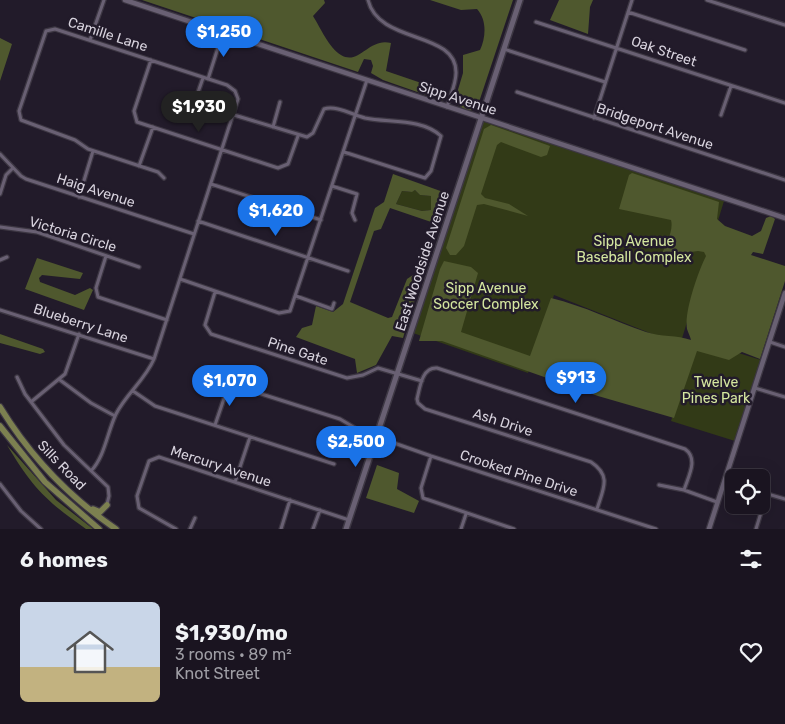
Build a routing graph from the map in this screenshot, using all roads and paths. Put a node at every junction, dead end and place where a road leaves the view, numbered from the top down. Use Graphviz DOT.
graph roads {
  1 [pos="104,0"];
  2 [pos="125,0"];
  3 [pos="368,0"];
  4 [pos="520,0"];
  5 [pos="632,0"];
  6 [pos="707,0"];
  7 [pos="628,12"];
  8 [pos="536,22"];
  9 [pos="785,25"];
  10 [pos="223,32"];
  11 [pos="90,40"];
  12 [pos="617,47"];
  13 [pos="504,49"];
  14 [pos="745,50"];
  15 [pos="151,60"];
  16 [pos="205,78"];
  17 [pos="367,80"];
  18 [pos="605,82"];
  19 [pos="731,86"];
  20 [pos="517,92"];
  21 [pos="195,102"];
  22 [pos="280,102"];
  23 [pos="785,103"];
  24 [pos="447,107"];
  25 [pos="234,115"];
  26 [pos="721,115"];
  27 [pos="356,116"];
  28 [pos="481,118"];
  29 [pos="594,118"];
  30 [pos="153,127"];
  31 [pos="273,127"];
  32 [pos="298,136"];
  33 [pos="222,150"];
  34 [pos="93,151"];
  35 [pos="344,152"];
  36 [pos="0,154"];
  37 [pos="139,166"];
  38 [pos="13,168"];
  39 [pos="164,178"];
  40 [pos="785,180"];
  41 [pos="211,184"];
  42 [pos="332,186"];
  43 [pos="0,194"];
  44 [pos="79,196"];
  45 [pos="785,218"];
  46 [pos="321,220"];
  47 [pos="355,220"];
  48 [pos="198,222"];
  49 [pos="0,228"];
  50 [pos="194,234"];
  51 [pos="106,256"];
  52 [pos="8,257"];
  53 [pos="309,257"];
  54 [pos="0,260"];
  55 [pos="139,267"];
  56 [pos="348,271"];
  57 [pos="180,279"];
  58 [pos="215,292"];
  59 [pos="296,296"];
  60 [pos="785,296"];
  61 [pos="334,303"];
  62 [pos="0,310"];
  63 [pos="167,320"];
  64 [pos="79,334"];
  65 [pos="770,342"];
  66 [pos="785,347"];
  67 [pos="154,359"];
  68 [pos="398,373"];
  69 [pos="199,374"];
  70 [pos="16,377"];
  71 [pos="60,380"];
  72 [pos="422,381"];
  73 [pos="229,384"];
  74 [pos="754,387"];
  75 [pos="133,391"];
  76 [pos="785,398"];
  77 [pos="31,402"];
  78 [pos="0,407"];
  79 [pos="115,416"];
  80 [pos="215,425"];
  81 [pos="0,426"];
  82 [pos="377,436"];
  83 [pos="250,437"];
  84 [pos="431,456"];
  85 [pos="334,464"];
  86 [pos="91,472"];
  87 [pos="724,480"];
  88 [pos="235,482"];
  89 [pos="0,484"];
  90 [pos="659,485"];
  91 [pos="67,490"];
  92 [pos="684,490"];
  93 [pos="770,495"];
  94 [pos="785,499"];
  95 [pos="290,500"];
  96 [pos="717,502"];
  97 [pos="106,505"];
  98 [pos="597,509"];
  99 [pos="320,510"];
  100 [pos="466,514"];
  101 [pos="761,514"];
  102 [pos="195,518"];
  103 [pos="349,520"];
  104 [pos="41,529"];
  105 [pos="97,529"];
  106 [pos="117,529"];
  107 [pos="176,529"];
  108 [pos="190,529"];
  109 [pos="281,529"];
  110 [pos="313,529"];
  111 [pos="346,529"];
  112 [pos="461,529"];
  113 [pos="514,529"];
  114 [pos="656,529"];
  115 [pos="708,529"];
  116 [pos="756,529"];
  1 -- 11 [label="street"];
  2 -- 10 [label="street, Sipp Avenue"];
  3 -- 24 [label="street"];
  4 -- 13 [label="main road, East Woodside Avenue"];
  5 -- 7 [label="street"];
  6 -- 9 [label="street"];
  7 -- 12 [label="street"];
  7 -- 14 [label="street"];
  8 -- 12 [label="street, Oak Street"];
  10 -- 16 [label="street"];
  10 -- 17 [label="street, Sipp Avenue"];
  11 -- 15 [label="street, Camille Lane"];
  11 -- 34 [label="street, Camille Lane"];
  12 -- 18 [label="street"];
  12 -- 19 [label="street, Oak Street"];
  13 -- 18 [label="street"];
  13 -- 28 [label="main road, East Woodside Avenue"];
  15 -- 16 [label="street, Camille Lane"];
  15 -- 30 [label="street"];
  16 -- 21 [label="street"];
  16 -- 25 [label="street, Camille Lane"];
  17 -- 24 [label="street, Sipp Avenue"];
  17 -- 27 [label="street"];
  18 -- 29 [label="street"];
  19 -- 23 [label="street, Oak Street"];
  19 -- 26 [label="street"];
  20 -- 29 [label="street, Bridgeport Avenue"];
  22 -- 31 [label="street"];
  24 -- 28 [label="street, Sipp Avenue"];
  25 -- 31 [label="street"];
  25 -- 33 [label="street, Camille Lane"];
  27 -- 32 [label="street"];
  27 -- 35 [label="street"];
  27 -- 35 [label="street"];
  28 -- 45 [label="street, Sipp Avenue"];
  28 -- 68 [label="main road, East Woodside Avenue"];
  29 -- 40 [label="street, Bridgeport Avenue"];
  30 -- 33 [label="street"];
  30 -- 37 [label="street"];
  31 -- 32 [label="street"];
  32 -- 33 [label="street"];
  33 -- 41 [label="street, Camille Lane"];
  34 -- 37 [label="street, Camille Lane"];
  34 -- 44 [label="street"];
  35 -- 42 [label="street"];
  36 -- 38 [label="street, Haig Avenue"];
  37 -- 39 [label="street, Camille Lane"];
  38 -- 43 [label="street"];
  38 -- 44 [label="street, Haig Avenue"];
  41 -- 46 [label="street"];
  41 -- 48 [label="street, Camille Lane"];
  42 -- 46 [label="street"];
  42 -- 47 [label="street"];
  44 -- 50 [label="street, Haig Avenue"];
  46 -- 53 [label="street"];
  48 -- 50 [label="street, Camille Lane"];
  48 -- 53 [label="street"];
  49 -- 51 [label="street, Victoria Circle"];
  50 -- 57 [label="street, Camille Lane"];
  51 -- 55 [label="street, Victoria Circle"];
  51 -- 63 [label="street"];
  52 -- 54 [label="street"];
  53 -- 56 [label="street"];
  53 -- 59 [label="street"];
  57 -- 58 [label="street"];
  57 -- 63 [label="street, Camille Lane"];
  58 -- 59 [label="street"];
  58 -- 68 [label="street, Pine Gate"];
  59 -- 61 [label="street"];
  60 -- 65 [label="street"];
  62 -- 64 [label="street, Blueberry Lane"];
  63 -- 67 [label="street, Camille Lane"];
  64 -- 67 [label="street, Blueberry Lane"];
  64 -- 71 [label="street"];
  65 -- 66 [label="street"];
  65 -- 74 [label="street"];
  67 -- 75 [label="street, Camille Lane"];
  68 -- 72 [label="street, Pine Gate"];
  68 -- 82 [label="main road, East Woodside Avenue"];
  69 -- 73 [label="street, Crooked Pine Drive"];
  70 -- 77 [label="street"];
  71 -- 77 [label="street"];
  71 -- 79 [label="street"];
  72 -- 92 [label="street"];
  72 -- 98 [label="street, Ash Drive"];
  73 -- 80 [label="street"];
  73 -- 82 [label="street, Crooked Pine Drive"];
  74 -- 76 [label="street"];
  74 -- 87 [label="street"];
  75 -- 79 [label="street, Camille Lane"];
  75 -- 80 [label="street"];
  77 -- 86 [label="street"];
  78 -- 91 [label="main road, Sills Road"];
  79 -- 86 [label="street, Camille Lane"];
  80 -- 83 [label="street"];
  81 -- 105 [label="main road, Sills Road"];
  82 -- 84 [label="street, Crooked Pine Drive"];
  82 -- 103 [label="main road, East Woodside Avenue"];
  83 -- 85 [label="street"];
  83 -- 88 [label="street"];
  84 -- 98 [label="street, Crooked Pine Drive"];
  84 -- 100 [label="street"];
  86 -- 97 [label="street"];
  87 -- 96 [label="street"];
  88 -- 95 [label="street, Mercury Avenue"];
  88 -- 107 [label="street, Mercury Avenue"];
  89 -- 104 [label="street"];
  90 -- 92 [label="street"];
  91 -- 97 [label="main road"];
  91 -- 106 [label="main road, Sills Road"];
  92 -- 96 [label="street"];
  93 -- 94 [label="street"];
  95 -- 99 [label="street, Mercury Avenue"];
  95 -- 109 [label="street"];
  96 -- 115 [label="street"];
  97 -- 106 [label="main road"];
  98 -- 114 [label="street, Crooked Pine Drive"];
  99 -- 103 [label="street, Mercury Avenue"];
  99 -- 110 [label="street"];
  100 -- 112 [label="street"];
  100 -- 113 [label="street"];
  101 -- 116 [label="street"];
  102 -- 108 [label="street"];
  103 -- 111 [label="main road, East Woodside Avenue"];
}
